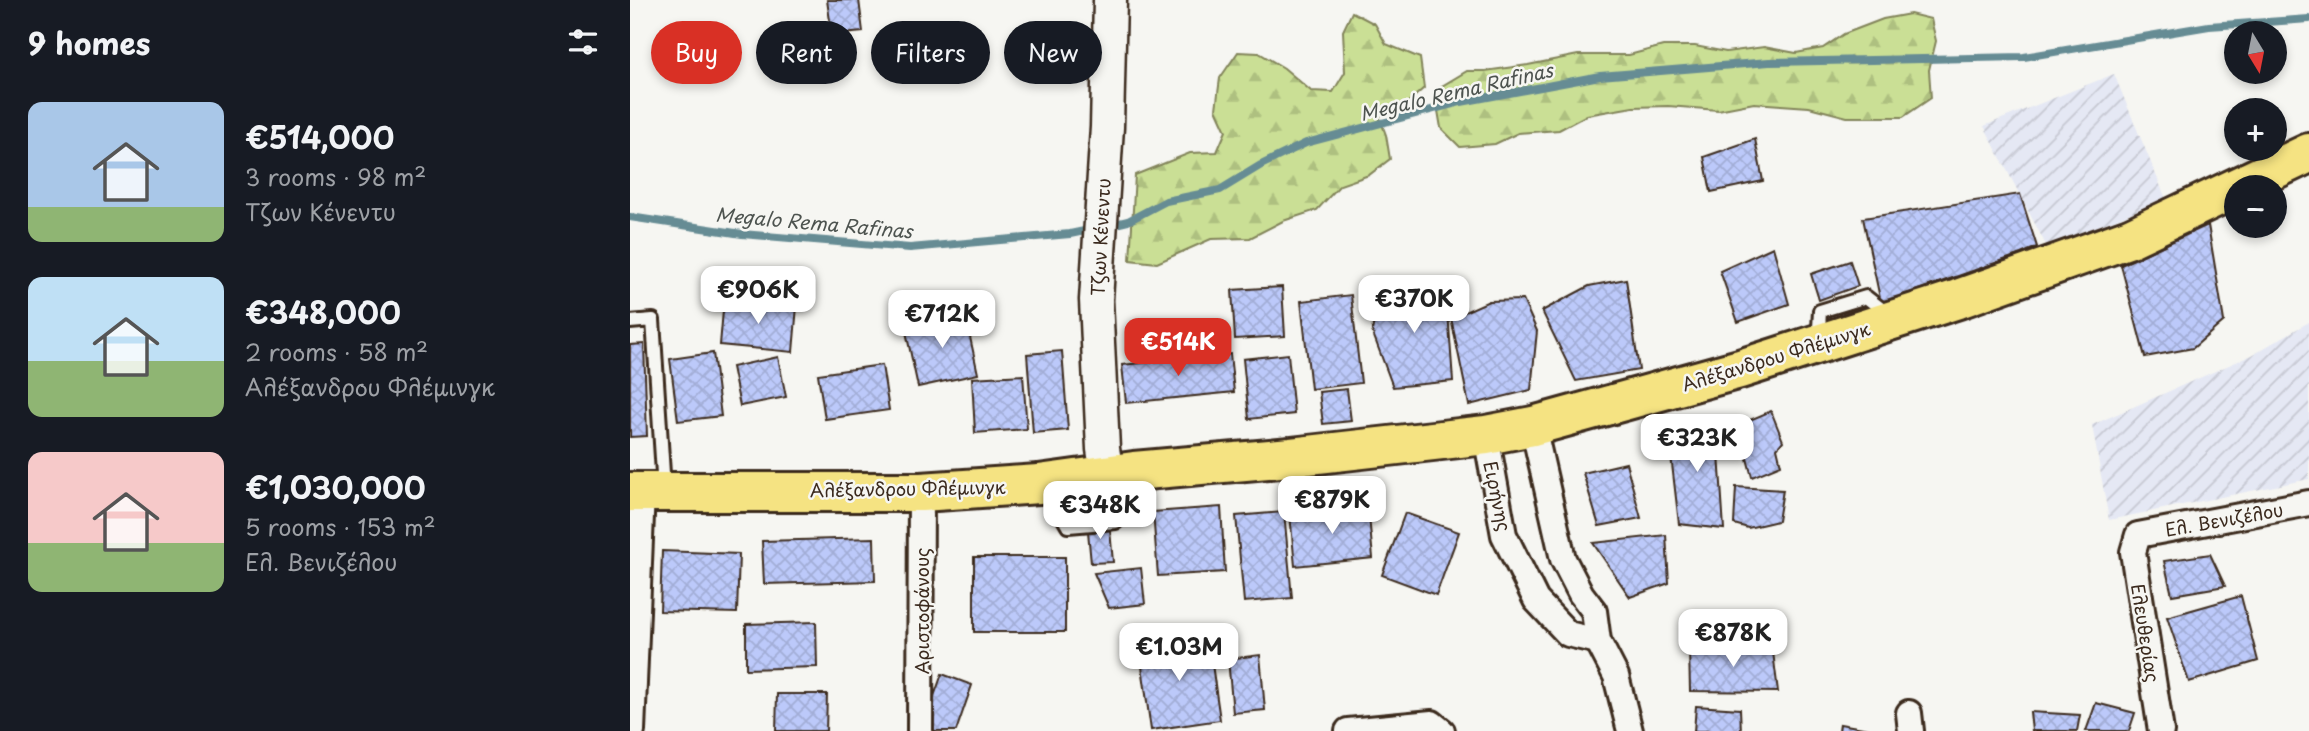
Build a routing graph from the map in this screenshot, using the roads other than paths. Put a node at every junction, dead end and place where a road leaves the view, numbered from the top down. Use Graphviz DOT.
graph roads {
  1 [pos="1110,0"];
  2 [pos="2309,153"];
  3 [pos="1880,308"];
  4 [pos="630,321"];
  5 [pos="1819,328"];
  6 [pos="1533,426"];
  7 [pos="1486,435"];
  8 [pos="1116,485"];
  9 [pos="646,491"];
  10 [pos="921,492"];
  11 [pos="2309,503"];
  12 [pos="1057,507"];
  13 [pos="2138,535"];
  14 [pos="1598,641"];
  15 [pos="1437,727"];
  16 [pos="632,731"];
  17 [pos="920,731"];
  18 [pos="1348,731"];
  19 [pos="1630,731"];
  20 [pos="2161,731"];
  1 -- 8 [label="street, Τζων Κένεντυ"];
  2 -- 6 [label="main road, Αλέξανδρου Φλέμινγκ"];
  3 -- 5 [label="lane"];
  4 -- 9 [label="lane"];
  6 -- 7 [label="main road, Αλέξανδρου Φλέμινγκ"];
  6 -- 14 [label="street"];
  7 -- 8 [label="main road, Αλέξανδρου Φλέμινγκ"];
  7 -- 14 [label="street, Ειρήνης"];
  8 -- 10 [label="main road, Αλέξανδρου Φλέμινγκ"];
  8 -- 12 [label="lane"];
  9 -- 10 [label="main road, Αλέξανδρου Φλέμινγκ"];
  9 -- 16 [label="street"];
  10 -- 17 [label="street, Αριστοφάνους"];
  11 -- 13 [label="street, Ελ. Βενιζέλου"];
  13 -- 20 [label="street, Ελευθερίας"];
  14 -- 19 [label="street"];
  15 -- 18 [label="street"];
}
